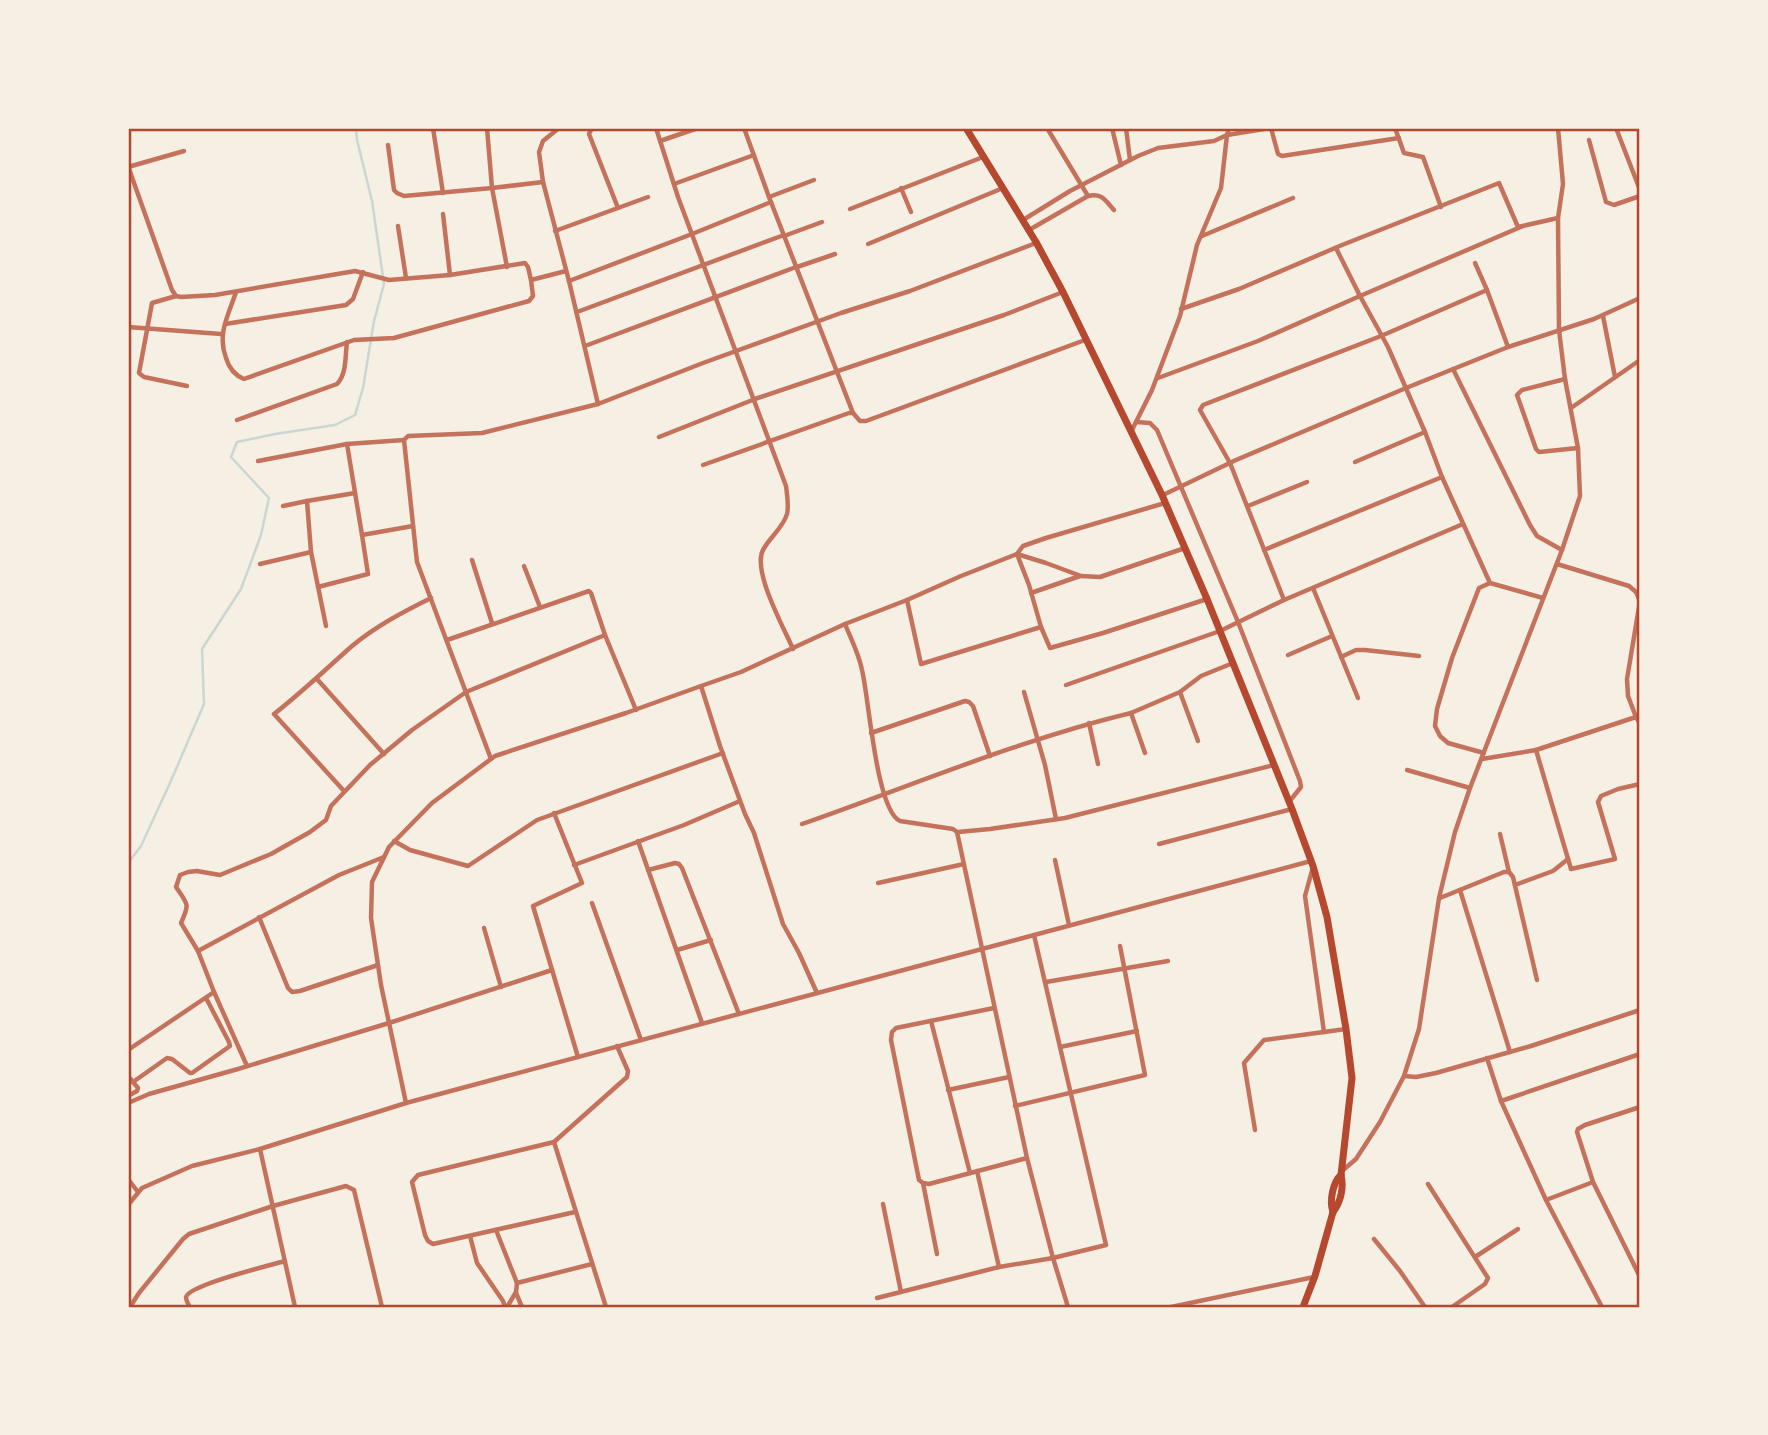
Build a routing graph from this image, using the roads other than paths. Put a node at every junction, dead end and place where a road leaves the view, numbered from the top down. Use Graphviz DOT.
graph roads {
  1 [pos="433,128"];
  2 [pos="487,128"];
  3 [pos="559,128"];
  4 [pos="592,128"];
  5 [pos="656,128"];
  6 [pos="698,128"];
  7 [pos="744,128"];
  8 [pos="966,128"];
  9 [pos="1047,128"];
  10 [pos="1112,128"];
  11 [pos="1126,128"];
  12 [pos="1229,128"];
  13 [pos="1271,128"];
  14 [pos="1395,128"];
  15 [pos="1558,128"];
  16 [pos="1616,128"];
  17 [pos="1227,135"];
  18 [pos="1399,138"];
  19 [pos="1590,140"];
  20 [pos="660,142"];
  21 [pos="387,145"];
  22 [pos="184,151"];
  23 [pos="754,155"];
  24 [pos="984,156"];
  25 [pos="1130,160"];
  26 [pos="1121,165"];
  27 [pos="128,167"];
  28 [pos="814,180"];
  29 [pos="542,182"];
  30 [pos="674,184"];
  31 [pos="1081,186"];
  32 [pos="492,188"];
  33 [pos="901,188"];
  34 [pos="1004,188"];
  35 [pos="1640,190"];
  36 [pos="443,193"];
  37 [pos="1640,195"];
  38 [pos="1088,196"];
  39 [pos="648,197"];
  40 [pos="1293,198"];
  41 [pos="770,199"];
  42 [pos="1441,207"];
  43 [pos="618,208"];
  44 [pos="850,209"];
  45 [pos="1114,210"];
  46 [pos="911,212"];
  47 [pos="443,214"];
  48 [pos="1558,218"];
  49 [pos="1023,220"];
  50 [pos="822,222"];
  51 [pos="398,226"];
  52 [pos="1522,226"];
  53 [pos="1029,230"];
  54 [pos="555,231"];
  55 [pos="692,234"];
  56 [pos="784,235"];
  57 [pos="1201,236"];
  58 [pos="1037,243"];
  59 [pos="868,244"];
  60 [pos="1336,248"];
  61 [pos="835,254"];
  62 [pos="1475,263"];
  63 [pos="704,266"];
  64 [pos="507,267"];
  65 [pos="796,267"];
  66 [pos="566,271"];
  67 [pos="366,273"];
  68 [pos="450,275"];
  69 [pos="406,278"];
  70 [pos="531,280"];
  71 [pos="569,281"];
  72 [pos="1487,290"];
  73 [pos="236,292"];
  74 [pos="1063,292"];
  75 [pos="176,296"];
  76 [pos="716,296"];
  77 [pos="1360,296"];
  78 [pos="1640,298"];
  79 [pos="1181,309"];
  80 [pos="577,312"];
  81 [pos="1602,316"];
  82 [pos="818,321"];
  83 [pos="224,324"];
  84 [pos="128,327"];
  85 [pos="148,329"];
  86 [pos="1559,330"];
  87 [pos="221,334"];
  88 [pos="1381,336"];
  89 [pos="1085,340"];
  90 [pos="347,342"];
  91 [pos="585,346"];
  92 [pos="1508,347"];
  93 [pos="737,351"];
  94 [pos="1640,360"];
  95 [pos="1453,369"];
  96 [pos="837,372"];
  97 [pos="1615,377"];
  98 [pos="1157,378"];
  99 [pos="1565,379"];
  100 [pos="187,386"];
  101 [pos="1406,388"];
  102 [pos="755,399"];
  103 [pos="598,404"];
  104 [pos="1571,408"];
  105 [pos="853,414"];
  106 [pos="237,420"];
  107 [pos="1136,422"];
  108 [pos="1425,432"];
  109 [pos="1131,433"];
  110 [pos="659,437"];
  111 [pos="404,440"];
  112 [pos="770,441"];
  113 [pos="347,444"];
  114 [pos="1578,448"];
  115 [pos="258,461"];
  116 [pos="1355,462"];
  117 [pos="1230,463"];
  118 [pos="703,465"];
  119 [pos="1442,477"];
  120 [pos="1307,482"];
  121 [pos="1182,485"];
  122 [pos="355,493"];
  123 [pos="1163,499"];
  124 [pos="307,501"];
  125 [pos="283,506"];
  126 [pos="1248,506"];
  127 [pos="1463,524"];
  128 [pos="413,526"];
  129 [pos="362,535"];
  130 [pos="1185,548"];
  131 [pos="1264,550"];
  132 [pos="1562,550"];
  133 [pos="311,552"];
  134 [pos="1017,554"];
  135 [pos="472,560"];
  136 [pos="260,564"];
  137 [pos="1556,564"];
  138 [pos="524,566"];
  139 [pos="1082,576"];
  140 [pos="1490,583"];
  141 [pos="318,587"];
  142 [pos="1313,588"];
  143 [pos="1031,593"];
  144 [pos="430,598"];
  145 [pos="1544,598"];
  146 [pos="907,600"];
  147 [pos="1207,600"];
  148 [pos="1284,600"];
  149 [pos="540,607"];
  150 [pos="1238,622"];
  151 [pos="492,623"];
  152 [pos="845,624"];
  153 [pos="326,626"];
  154 [pos="1041,627"];
  155 [pos="1220,631"];
  156 [pos="605,635"];
  157 [pos="1333,636"];
  158 [pos="447,640"];
  159 [pos="793,649"];
  160 [pos="1288,655"];
  161 [pos="1419,656"];
  162 [pos="1341,657"];
  163 [pos="1233,663"];
  164 [pos="317,679"];
  165 [pos="1066,685"];
  166 [pos="701,686"];
  167 [pos="466,692"];
  168 [pos="1024,692"];
  169 [pos="1180,692"];
  170 [pos="1357,698"];
  171 [pos="636,710"];
  172 [pos="1131,713"];
  173 [pos="1636,717"];
  174 [pos="1089,723"];
  175 [pos="1640,724"];
  176 [pos="871,733"];
  177 [pos="1037,741"];
  178 [pos="1198,741"];
  179 [pos="1536,750"];
  180 [pos="723,753"];
  181 [pos="1145,753"];
  182 [pos="384,754"];
  183 [pos="990,756"];
  184 [pos="1483,756"];
  185 [pos="491,759"];
  186 [pos="1098,764"];
  187 [pos="1275,765"];
  188 [pos="1407,771"];
  189 [pos="1640,784"];
  190 [pos="1470,788"];
  191 [pos="344,791"];
  192 [pos="884,794"];
  193 [pos="740,801"];
  194 [pos="1291,805"];
  195 [pos="554,813"];
  196 [pos="1056,819"];
  197 [pos="802,824"];
  198 [pos="957,832"];
  199 [pos="1500,834"];
  200 [pos="394,841"];
  201 [pos="638,841"];
  202 [pos="1159,844"];
  203 [pos="384,857"];
  204 [pos="1568,859"];
  205 [pos="1055,860"];
  206 [pos="1312,863"];
  207 [pos="964,864"];
  208 [pos="574,865"];
  209 [pos="648,870"];
  210 [pos="1509,872"];
  211 [pos="878,883"];
  212 [pos="1515,885"];
  213 [pos="1460,890"];
  214 [pos="1439,898"];
  215 [pos="592,902"];
  216 [pos="259,917"];
  217 [pos="1069,925"];
  218 [pos="484,928"];
  219 [pos="1034,935"];
  220 [pos="711,940"];
  221 [pos="1120,946"];
  222 [pos="981,949"];
  223 [pos="677,950"];
  224 [pos="198,951"];
  225 [pos="1168,961"];
  226 [pos="378,965"];
  227 [pos="1125,968"];
  228 [pos="552,970"];
  229 [pos="1537,980"];
  230 [pos="1046,982"];
  231 [pos="501,987"];
  232 [pos="214,992"];
  233 [pos="817,993"];
  234 [pos="206,998"];
  235 [pos="994,1008"];
  236 [pos="1640,1010"];
  237 [pos="739,1014"];
  238 [pos="931,1021"];
  239 [pos="389,1023"];
  240 [pos="702,1023"];
  241 [pos="1346,1029"];
  242 [pos="1138,1031"];
  243 [pos="1324,1032"];
  244 [pos="641,1040"];
  245 [pos="617,1046"];
  246 [pos="1060,1047"];
  247 [pos="128,1051"];
  248 [pos="1510,1052"];
  249 [pos="1640,1054"];
  250 [pos="578,1057"];
  251 [pos="1487,1058"];
  252 [pos="247,1066"];
  253 [pos="128,1076"];
  254 [pos="1404,1076"];
  255 [pos="1009,1077"];
  256 [pos="133,1082"];
  257 [pos="948,1090"];
  258 [pos="1069,1093"];
  259 [pos="128,1096"];
  260 [pos="1501,1101"];
  261 [pos="406,1102"];
  262 [pos="128,1103"];
  263 [pos="1015,1105"];
  264 [pos="1640,1107"];
  265 [pos="1255,1130"];
  266 [pos="554,1142"];
  267 [pos="260,1149"];
  268 [pos="1027,1158"];
  269 [pos="977,1171"];
  270 [pos="970,1173"];
  271 [pos="1342,1173"];
  272 [pos="128,1179"];
  273 [pos="1593,1182"];
  274 [pos="923,1183"];
  275 [pos="1428,1184"];
  276 [pos="138,1192"];
  277 [pos="1546,1200"];
  278 [pos="128,1205"];
  279 [pos="883,1205"];
  280 [pos="273,1206"];
  281 [pos="575,1212"];
  282 [pos="1518,1229"];
  283 [pos="496,1230"];
  284 [pos="470,1236"];
  285 [pos="1374,1239"];
  286 [pos="937,1254"];
  287 [pos="1475,1257"];
  288 [pos="1053,1258"];
  289 [pos="285,1261"];
  290 [pos="592,1264"];
  291 [pos="999,1267"];
  292 [pos="1315,1276"];
  293 [pos="1640,1276"];
  294 [pos="517,1283"];
  295 [pos="516,1292"];
  296 [pos="901,1292"];
  297 [pos="877,1298"];
  298 [pos="130,1307"];
  299 [pos="190,1307"];
  300 [pos="295,1307"];
  301 [pos="382,1307"];
  302 [pos="506,1307"];
  303 [pos="522,1307"];
  304 [pos="606,1307"];
  305 [pos="1068,1307"];
  306 [pos="1171,1307"];
  307 [pos="1303,1307"];
  308 [pos="1425,1307"];
  309 [pos="1451,1307"];
  310 [pos="1602,1307"];
  1 -- 36 [label="street"];
  2 -- 32 [label="street"];
  3 -- 29 [label="street"];
  4 -- 43 [label="street"];
  5 -- 20 [label="street"];
  6 -- 20 [label="street"];
  7 -- 23 [label="street"];
  8 -- 24 [label="highway"];
  9 -- 31 [label="street"];
  10 -- 26 [label="street"];
  11 -- 25 [label="street"];
  12 -- 17 [label="street"];
  13 -- 17 [label="street"];
  13 -- 18 [label="street"];
  14 -- 18 [label="street"];
  15 -- 48 [label="street"];
  16 -- 35 [label="street"];
  17 -- 25 [label="street"];
  17 -- 57 [label="street"];
  18 -- 42 [label="street"];
  19 -- 37 [label="street"];
  20 -- 30 [label="street"];
  21 -- 36 [label="street"];
  22 -- 27 [label="street"];
  23 -- 30 [label="street"];
  23 -- 41 [label="street"];
  24 -- 33 [label="street"];
  24 -- 34 [label="highway"];
  25 -- 26 [label="street"];
  26 -- 31 [label="street"];
  27 -- 75 [label="street"];
  28 -- 41 [label="street"];
  29 -- 32 [label="street"];
  29 -- 54 [label="street"];
  30 -- 55 [label="street"];
  31 -- 38 [label="street"];
  31 -- 49 [label="street"];
  32 -- 36 [label="street"];
  32 -- 64 [label="street"];
  33 -- 44 [label="street"];
  33 -- 46 [label="street"];
  34 -- 49 [label="highway"];
  34 -- 59 [label="street"];
  38 -- 45 [label="street"];
  38 -- 53 [label="street"];
  39 -- 43 [label="street"];
  40 -- 57 [label="street"];
  41 -- 55 [label="street"];
  41 -- 56 [label="street"];
  42 -- 52 [label="street"];
  42 -- 60 [label="street"];
  43 -- 54 [label="street"];
  47 -- 68 [label="street"];
  48 -- 52 [label="street"];
  48 -- 86 [label="street"];
  49 -- 53 [label="highway"];
  50 -- 56 [label="street"];
  51 -- 69 [label="street"];
  52 -- 77 [label="street"];
  53 -- 58 [label="highway"];
  54 -- 66 [label="street"];
  55 -- 63 [label="street"];
  55 -- 71 [label="street"];
  56 -- 63 [label="street"];
  56 -- 65 [label="street"];
  57 -- 79 [label="street"];
  58 -- 74 [label="highway"];
  58 -- 82 [label="street"];
  60 -- 77 [label="street"];
  60 -- 79 [label="street"];
  61 -- 65 [label="street"];
  62 -- 72 [label="street"];
  63 -- 76 [label="street"];
  63 -- 80 [label="street"];
  64 -- 68 [label="street"];
  64 -- 70 [label="street"];
  65 -- 76 [label="street"];
  65 -- 82 [label="street"];
  66 -- 70 [label="street"];
  66 -- 71 [label="street"];
  67 -- 69 [label="street"];
  67 -- 73 [label="street"];
  67 -- 83 [label="street"];
  68 -- 69 [label="street"];
  70 -- 90 [label="street"];
  71 -- 80 [label="street"];
  72 -- 88 [label="street"];
  72 -- 92 [label="street"];
  73 -- 75 [label="street"];
  73 -- 83 [label="street"];
  74 -- 89 [label="highway"];
  74 -- 96 [label="street"];
  75 -- 85 [label="street"];
  76 -- 91 [label="street"];
  76 -- 93 [label="street"];
  77 -- 88 [label="street"];
  77 -- 98 [label="street"];
  78 -- 81 [label="street"];
  79 -- 98 [label="street"];
  80 -- 91 [label="street"];
  81 -- 86 [label="street"];
  81 -- 97 [label="street"];
  82 -- 93 [label="street"];
  82 -- 96 [label="street"];
  83 -- 87 [label="street"];
  84 -- 85 [label="street"];
  85 -- 87 [label="street"];
  85 -- 100 [label="street"];
  86 -- 92 [label="street"];
  86 -- 99 [label="street"];
  87 -- 90 [label="street"];
  88 -- 101 [label="street"];
  88 -- 117 [label="street"];
  89 -- 105 [label="street"];
  89 -- 109 [label="highway"];
  90 -- 106 [label="street"];
  91 -- 103 [label="street"];
  92 -- 95 [label="street"];
  93 -- 102 [label="street"];
  93 -- 103 [label="street"];
  94 -- 97 [label="street"];
  95 -- 101 [label="street"];
  95 -- 132 [label="street"];
  96 -- 102 [label="street"];
  96 -- 105 [label="street"];
  97 -- 104 [label="street"];
  98 -- 107 [label="street"];
  99 -- 104 [label="street"];
  99 -- 114 [label="street"];
  101 -- 108 [label="street"];
  101 -- 117 [label="street"];
  102 -- 110 [label="street"];
  102 -- 112 [label="street"];
  103 -- 111 [label="street"];
  104 -- 114 [label="street"];
  105 -- 112 [label="street"];
  107 -- 109 [label="street"];
  107 -- 121 [label="street"];
  108 -- 116 [label="street"];
  108 -- 119 [label="street"];
  109 -- 123 [label="highway"];
  111 -- 113 [label="street"];
  111 -- 128 [label="street"];
  112 -- 118 [label="street"];
  112 -- 159 [label="street"];
  113 -- 115 [label="street"];
  113 -- 122 [label="street"];
  114 -- 132 [label="street"];
  117 -- 121 [label="street"];
  117 -- 126 [label="street"];
  119 -- 127 [label="street"];
  119 -- 131 [label="street"];
  120 -- 126 [label="street"];
  121 -- 123 [label="street"];
  121 -- 150 [label="street"];
  122 -- 124 [label="street"];
  122 -- 129 [label="street"];
  123 -- 130 [label="highway"];
  123 -- 134 [label="street"];
  124 -- 125 [label="street"];
  124 -- 133 [label="street"];
  126 -- 131 [label="street"];
  127 -- 140 [label="street"];
  127 -- 142 [label="street"];
  128 -- 129 [label="street"];
  128 -- 144 [label="street"];
  129 -- 141 [label="street"];
  130 -- 139 [label="street"];
  130 -- 147 [label="highway"];
  131 -- 148 [label="street"];
  132 -- 137 [label="street"];
  133 -- 136 [label="street"];
  133 -- 141 [label="street"];
  134 -- 139 [label="street"];
  134 -- 143 [label="street"];
  134 -- 146 [label="street"];
  135 -- 151 [label="street"];
  137 -- 145 [label="street"];
  137 -- 173 [label="street"];
  138 -- 149 [label="street"];
  139 -- 143 [label="street"];
  140 -- 145 [label="street"];
  140 -- 184 [label="street"];
  141 -- 153 [label="street"];
  142 -- 148 [label="street"];
  142 -- 157 [label="street"];
  143 -- 154 [label="street"];
  144 -- 158 [label="street"];
  144 -- 164 [label="street"];
  145 -- 184 [label="street"];
  146 -- 152 [label="street"];
  146 -- 154 [label="street"];
  147 -- 154 [label="street"];
  147 -- 155 [label="highway"];
  148 -- 150 [label="street"];
  149 -- 151 [label="street"];
  149 -- 156 [label="street"];
  150 -- 155 [label="street"];
  150 -- 194 [label="street"];
  151 -- 158 [label="street"];
  152 -- 159 [label="street"];
  152 -- 176 [label="street"];
  155 -- 163 [label="highway"];
  155 -- 165 [label="street"];
  156 -- 167 [label="street"];
  156 -- 171 [label="street"];
  157 -- 160 [label="street"];
  157 -- 162 [label="street"];
  158 -- 167 [label="street"];
  159 -- 166 [label="street"];
  161 -- 162 [label="street"];
  162 -- 170 [label="street"];
  163 -- 169 [label="street"];
  163 -- 187 [label="highway"];
  164 -- 182 [label="street"];
  164 -- 191 [label="street"];
  166 -- 171 [label="street"];
  166 -- 180 [label="street"];
  167 -- 182 [label="street"];
  167 -- 185 [label="street"];
  168 -- 177 [label="street"];
  169 -- 172 [label="street"];
  169 -- 178 [label="street"];
  171 -- 185 [label="street"];
  172 -- 174 [label="street"];
  172 -- 181 [label="street"];
  173 -- 175 [label="street"];
  173 -- 179 [label="street"];
  174 -- 177 [label="street"];
  174 -- 186 [label="street"];
  176 -- 183 [label="street"];
  176 -- 192 [label="street"];
  177 -- 183 [label="street"];
  177 -- 196 [label="street"];
  179 -- 184 [label="street"];
  179 -- 204 [label="street"];
  180 -- 193 [label="street"];
  180 -- 195 [label="street"];
  182 -- 191 [label="street"];
  183 -- 192 [label="street"];
  184 -- 190 [label="street"];
  185 -- 200 [label="street"];
  187 -- 194 [label="highway"];
  187 -- 196 [label="street"];
  188 -- 190 [label="street"];
  189 -- 204 [label="street"];
  190 -- 214 [label="street"];
  191 -- 224 [label="street"];
  192 -- 197 [label="street"];
  192 -- 198 [label="street"];
  193 -- 201 [label="street"];
  193 -- 233 [label="street"];
  194 -- 202 [label="street"];
  194 -- 206 [label="highway"];
  195 -- 200 [label="street"];
  195 -- 208 [label="street"];
  196 -- 198 [label="street"];
  198 -- 207 [label="street"];
  199 -- 210 [label="street"];
  200 -- 203 [label="street"];
  201 -- 208 [label="street"];
  201 -- 209 [label="street"];
  203 -- 216 [label="street"];
  203 -- 226 [label="street"];
  204 -- 212 [label="street"];
  205 -- 217 [label="street"];
  206 -- 217 [label="street"];
  206 -- 241 [label="highway"];
  206 -- 243 [label="street"];
  207 -- 211 [label="street"];
  207 -- 222 [label="street"];
  208 -- 228 [label="street"];
  209 -- 220 [label="street"];
  209 -- 223 [label="street"];
  210 -- 212 [label="street"];
  210 -- 213 [label="street"];
  212 -- 229 [label="street"];
  213 -- 214 [label="street"];
  213 -- 248 [label="street"];
  214 -- 254 [label="street"];
  215 -- 244 [label="street"];
  216 -- 224 [label="street"];
  216 -- 226 [label="street"];
  217 -- 219 [label="street"];
  218 -- 231 [label="street"];
  219 -- 222 [label="street"];
  219 -- 230 [label="street"];
  220 -- 223 [label="street"];
  220 -- 237 [label="street"];
  221 -- 227 [label="street"];
  222 -- 233 [label="street"];
  222 -- 235 [label="street"];
  223 -- 240 [label="street"];
  224 -- 232 [label="street"];
  225 -- 227 [label="street"];
  226 -- 239 [label="street"];
  227 -- 230 [label="street"];
  227 -- 242 [label="street"];
  228 -- 231 [label="street"];
  228 -- 250 [label="street"];
  230 -- 246 [label="street"];
  231 -- 239 [label="street"];
  232 -- 234 [label="street"];
  232 -- 252 [label="street"];
  233 -- 237 [label="street"];
  234 -- 247 [label="street"];
  234 -- 256 [label="street"];
  235 -- 238 [label="street"];
  235 -- 255 [label="street"];
  236 -- 248 [label="street"];
  237 -- 240 [label="street"];
  238 -- 257 [label="street"];
  238 -- 274 [label="street"];
  239 -- 252 [label="street"];
  239 -- 261 [label="street"];
  240 -- 244 [label="street"];
  241 -- 243 [label="street"];
  241 -- 271 [label="highway"];
  242 -- 246 [label="street"];
  242 -- 258 [label="street"];
  243 -- 265 [label="street"];
  244 -- 245 [label="street"];
  245 -- 250 [label="street"];
  245 -- 266 [label="street"];
  246 -- 258 [label="street"];
  248 -- 251 [label="street"];
  249 -- 260 [label="street"];
  250 -- 261 [label="street"];
  251 -- 254 [label="street"];
  251 -- 260 [label="street"];
  252 -- 262 [label="street"];
  253 -- 256 [label="street"];
  254 -- 271 [label="street"];
  255 -- 257 [label="street"];
  255 -- 263 [label="street"];
  256 -- 259 [label="street"];
  257 -- 270 [label="street"];
  258 -- 263 [label="street"];
  258 -- 288 [label="street"];
  260 -- 277 [label="street"];
  261 -- 267 [label="street"];
  263 -- 268 [label="street"];
  264 -- 273 [label="street"];
  266 -- 281 [label="street"];
  266 -- 284 [label="street"];
  267 -- 276 [label="street"];
  267 -- 280 [label="street"];
  268 -- 269 [label="street"];
  268 -- 288 [label="street"];
  269 -- 270 [label="street"];
  269 -- 291 [label="street"];
  270 -- 274 [label="street"];
  271 -- 292 [label="highway"];
  272 -- 276 [label="street"];
  273 -- 277 [label="street"];
  273 -- 293 [label="street"];
  274 -- 286 [label="street"];
  275 -- 287 [label="street"];
  276 -- 278 [label="street"];
  277 -- 310 [label="street"];
  279 -- 296 [label="street"];
  280 -- 289 [label="street"];
  280 -- 298 [label="street"];
  280 -- 301 [label="street"];
  281 -- 283 [label="street"];
  281 -- 290 [label="street"];
  282 -- 287 [label="street"];
  283 -- 284 [label="street"];
  283 -- 294 [label="street"];
  284 -- 302 [label="street"];
  285 -- 308 [label="street"];
  287 -- 309 [label="street"];
  288 -- 291 [label="street"];
  288 -- 305 [label="street"];
  289 -- 299 [label="street"];
  289 -- 300 [label="street"];
  290 -- 294 [label="street"];
  290 -- 304 [label="street"];
  291 -- 296 [label="street"];
  292 -- 306 [label="street"];
  292 -- 307 [label="highway"];
  294 -- 295 [label="street"];
  295 -- 302 [label="street"];
  295 -- 303 [label="street"];
  296 -- 297 [label="street"];
}
